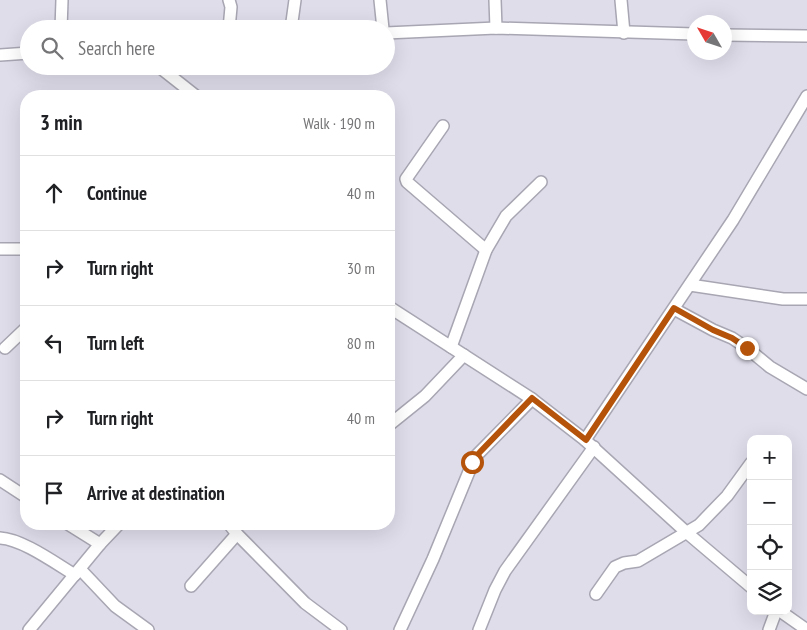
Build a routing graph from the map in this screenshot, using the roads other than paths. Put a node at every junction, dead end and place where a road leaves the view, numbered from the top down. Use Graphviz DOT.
graph roads {
  1 [pos="62,0"];
  2 [pos="229,0"];
  3 [pos="295,0"];
  4 [pos="380,0"];
  5 [pos="495,0"];
  6 [pos="621,0"];
  7 [pos="61,20"];
  8 [pos="230,20"];
  9 [pos="293,20"];
  10 [pos="382,20"];
  11 [pos="496,28"];
  12 [pos="395,32"];
  13 [pos="624,33"];
  14 [pos="687,34"];
  15 [pos="732,35"];
  16 [pos="807,36"];
  17 [pos="20,54"];
  18 [pos="0,55"];
  19 [pos="169,75"];
  20 [pos="188,90"];
  21 [pos="807,96"];
  22 [pos="443,126"];
  23 [pos="541,182"];
  24 [pos="0,249"];
  25 [pos="20,249"];
  26 [pos="486,250"];
  27 [pos="690,285"];
  28 [pos="807,299"];
  29 [pos="674,308"];
  30 [pos="395,311"];
  31 [pos="20,334"];
  32 [pos="451,347"];
  33 [pos="5,348"];
  34 [pos="464,355"];
  35 [pos="807,389"];
  36 [pos="532,398"];
  37 [pos="395,420"];
  38 [pos="590,443"];
  39 [pos="747,468"];
  40 [pos="0,480"];
  41 [pos="20,493"];
  42 [pos="78,530"];
  43 [pos="113,530"];
  44 [pos="234,530"];
  45 [pos="686,532"];
  46 [pos="237,534"];
  47 [pos="0,538"];
  48 [pos="100,544"];
  49 [pos="78,572"];
  50 [pos="747,584"];
  51 [pos="191,586"];
  52 [pos="596,594"];
  53 [pos="774,615"];
  54 [pos="786,615"];
  55 [pos="806,629"];
  56 [pos="29,630"];
  57 [pos="148,630"];
  58 [pos="341,630"];
  59 [pos="400,630"];
  60 [pos="479,630"];
  61 [pos="768,630"];
  1 -- 7 [label="street"];
  2 -- 8 [label="street"];
  3 -- 9 [label="street"];
  4 -- 10 [label="street"];
  5 -- 11 [label="street"];
  6 -- 13 [label="street"];
  11 -- 12 [label="street"];
  11 -- 13 [label="street"];
  13 -- 14 [label="street"];
  15 -- 16 [label="street"];
  17 -- 18 [label="street"];
  19 -- 20 [label="street"];
  21 -- 27 [label="street"];
  22 -- 26 [label="street"];
  23 -- 26 [label="street"];
  24 -- 25 [label="street"];
  26 -- 32 [label="street"];
  27 -- 28 [label="street"];
  27 -- 29 [label="street"];
  29 -- 35 [label="street"];
  29 -- 38 [label="street"];
  30 -- 32 [label="street"];
  31 -- 33 [label="street"];
  32 -- 34 [label="street"];
  34 -- 36 [label="street"];
  34 -- 37 [label="street"];
  36 -- 38 [label="street"];
  36 -- 59 [label="street"];
  38 -- 45 [label="street"];
  38 -- 60 [label="street"];
  39 -- 45 [label="street"];
  40 -- 41 [label="street"];
  42 -- 48 [label="street"];
  43 -- 48 [label="street"];
  44 -- 46 [label="street"];
  45 -- 50 [label="street"];
  45 -- 52 [label="street"];
  46 -- 51 [label="street"];
  46 -- 58 [label="street"];
  47 -- 49 [label="street"];
  48 -- 49 [label="street"];
  49 -- 56 [label="street"];
  49 -- 57 [label="street"];
  53 -- 61 [label="street"];
  54 -- 55 [label="street"];
}
